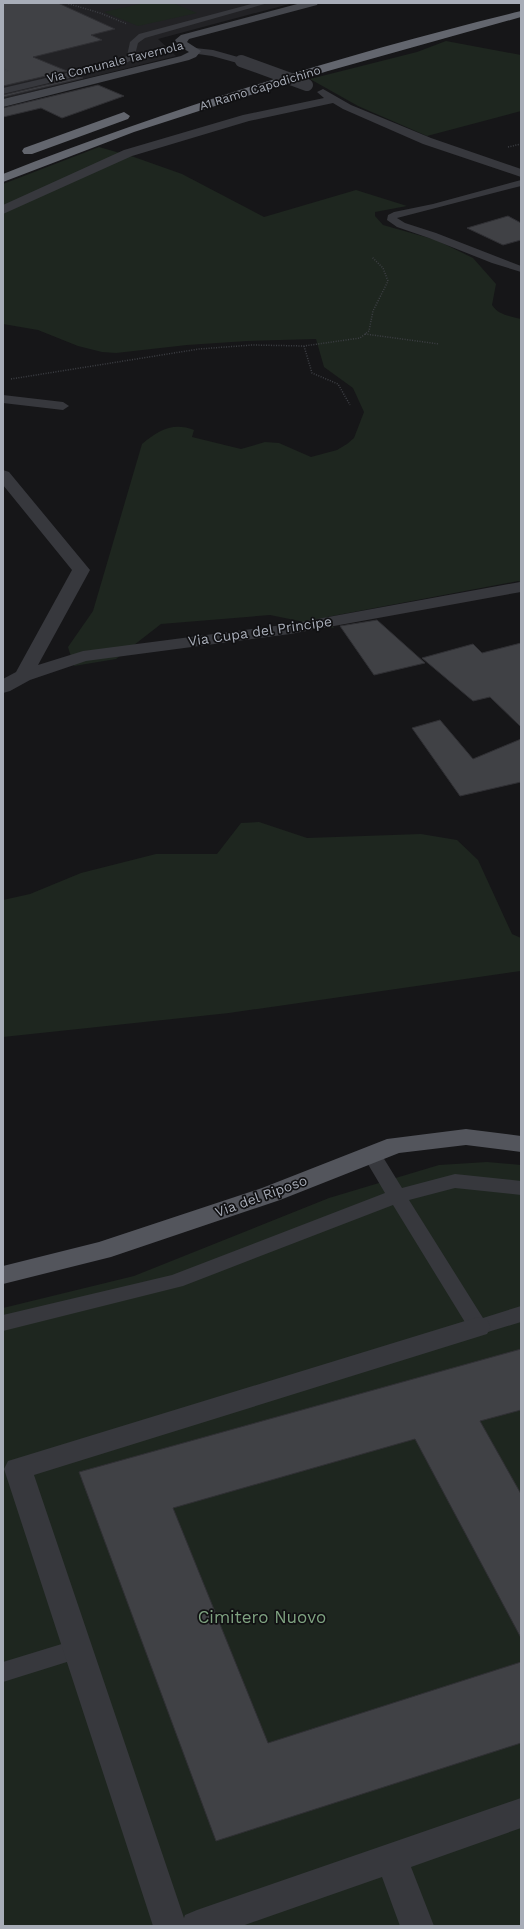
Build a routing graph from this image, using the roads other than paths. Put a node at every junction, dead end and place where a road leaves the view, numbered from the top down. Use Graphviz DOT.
graph roads {
  1 [pos="264,3"];
  2 [pos="313,3"];
  3 [pos="521,3"];
  4 [pos="225,5"];
  5 [pos="237,10"];
  6 [pos="521,14"];
  7 [pos="387,39"];
  8 [pos="195,51"];
  9 [pos="291,65"];
  10 [pos="247,77"];
  11 [pos="6,90"];
  12 [pos="335,99"];
  13 [pos="3,103"];
  14 [pos="137,112"];
  15 [pos="17,156"];
  16 [pos="521,173"];
  17 [pos="3,178"];
  18 [pos="521,183"];
  19 [pos="3,210"];
  20 [pos="521,269"];
  21 [pos="3,399"];
  22 [pos="62,406"];
  23 [pos="3,476"];
  24 [pos="520,587"];
  25 [pos="23,676"];
  26 [pos="3,686"];
  27 [pos="521,1144"];
  28 [pos="371,1154"];
  29 [pos="521,1188"];
  30 [pos="397,1196"];
  31 [pos="3,1275"];
  32 [pos="521,1314"];
  33 [pos="3,1323"];
  34 [pos="478,1327"];
  35 [pos="78,1649"];
  36 [pos="3,1672"];
  37 [pos="521,1813"];
  38 [pos="391,1858"];
  39 [pos="170,1926"];
  40 [pos="197,1926"];
  41 [pos="417,1926"];
  1 -- 5 [label="lane"];
  2 -- 8 [label="street, Via Comunale Tavernola"];
  3 -- 7 [label="highway"];
  4 -- 5 [label="lane"];
  5 -- 11 [label="lane"];
  6 -- 17 [label="highway, A1 Ramo Capodichino"];
  8 -- 12 [label="street, bridge"];
  8 -- 13 [label="street, Via Comunale Tavernola"];
  9 -- 10 [label="highway, A1 Ramo Capodichino"];
  12 -- 16 [label="street"];
  12 -- 19 [label="street"];
  14 -- 15 [label="highway"];
  18 -- 20 [label="lane"];
  21 -- 22 [label="lane"];
  23 -- 25 [label="street"];
  24 -- 25 [label="street, Via Cupa del Principe"];
  25 -- 26 [label="street, Via Cupa del Principe"];
  27 -- 28 [label="main road, Via del Riposo"];
  28 -- 30 [label="lane"];
  28 -- 31 [label="main road, Via del Riposo"];
  29 -- 30 [label="lane"];
  30 -- 33 [label="lane"];
  30 -- 34 [label="lane"];
  32 -- 34 [label="lane"];
  34 -- 35 [label="street"];
  35 -- 36 [label="lane"];
  35 -- 39 [label="street"];
  37 -- 38 [label="street"];
  38 -- 40 [label="street"];
  38 -- 41 [label="street"];
}
